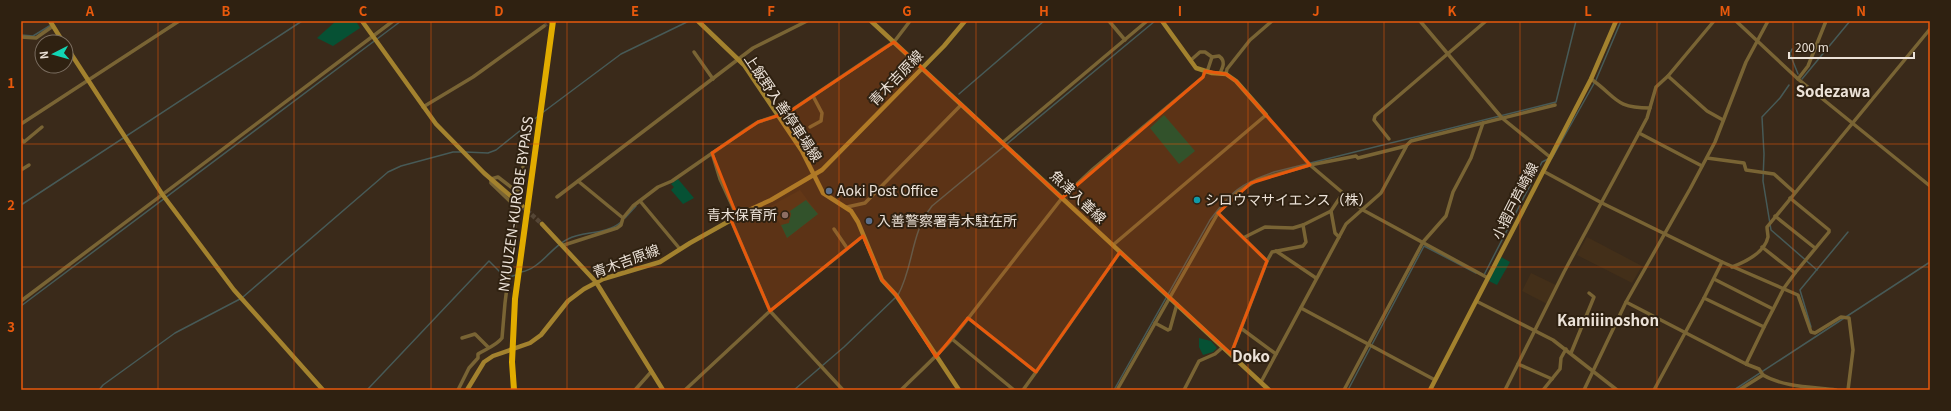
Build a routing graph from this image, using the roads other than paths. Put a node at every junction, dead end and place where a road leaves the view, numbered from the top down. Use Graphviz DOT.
graph roads {
  1 [pos="50,21"];
  2 [pos="179,21"];
  3 [pos="362,21"];
  4 [pos="393,21"];
  5 [pos="553,21"];
  6 [pos="698,21"];
  7 [pos="807,21"];
  8 [pos="871,21"];
  9 [pos="910,21"];
  10 [pos="965,21"];
  11 [pos="1109,21"];
  12 [pos="1147,21"];
  13 [pos="1162,21"];
  14 [pos="1272,21"];
  15 [pos="1420,21"];
  16 [pos="1486,21"];
  17 [pos="1616,21"];
  18 [pos="1714,21"];
  19 [pos="1736,21"];
  20 [pos="1768,21"];
  21 [pos="1826,21"];
  22 [pos="53,26"];
  23 [pos="544,26"];
  24 [pos="1930,28"];
  25 [pos="58,34"];
  26 [pos="21,37"];
  27 [pos="372,37"];
  28 [pos="1757,39"];
  29 [pos="1125,40"];
  30 [pos="894,42"];
  31 [pos="694,52"];
  32 [pos="1447,54"];
  33 [pos="1212,57"];
  34 [pos="74,58"];
  35 [pos="739,59"];
  36 [pos="1191,60"];
  37 [pos="921,69"];
  38 [pos="1206,72"];
  39 [pos="1220,73"];
  40 [pos="1226,74"];
  41 [pos="1668,76"];
  42 [pos="713,79"];
  43 [pos="1591,79"];
  44 [pos="1798,79"];
  45 [pos="88,80"];
  46 [pos="813,96"];
  47 [pos="961,105"];
  48 [pos="1555,105"];
  49 [pos="423,107"];
  50 [pos="1650,108"];
  51 [pos="777,116"];
  52 [pos="1266,116"];
  53 [pos="1502,118"];
  54 [pos="1724,120"];
  55 [pos="1483,123"];
  56 [pos="21,124"];
  57 [pos="1853,124"];
  58 [pos="42,127"];
  59 [pos="810,127"];
  60 [pos="1638,133"];
  61 [pos="21,139"];
  62 [pos="1389,139"];
  63 [pos="1002,143"];
  64 [pos="1406,146"];
  65 [pos="712,153"];
  66 [pos="1550,157"];
  67 [pos="1707,158"];
  68 [pos="29,165"];
  69 [pos="1310,166"];
  70 [pos="1702,166"];
  71 [pos="523,167"];
  72 [pos="21,170"];
  73 [pos="1543,171"];
  74 [pos="814,175"];
  75 [pos="491,180"];
  76 [pos="578,181"];
  77 [pos="1930,186"];
  78 [pos="1794,192"];
  79 [pos="1343,193"];
  80 [pos="162,194"];
  81 [pos="557,197"];
  82 [pos="1062,198"];
  83 [pos="1790,198"];
  84 [pos="640,201"];
  85 [pos="1602,203"];
  86 [pos="522,206"];
  87 [pos="847,207"];
  88 [pos="1363,210"];
  89 [pos="1331,211"];
  90 [pos="1218,213"];
  91 [pos="737,216"];
  92 [pos="1775,216"];
  93 [pos="623,218"];
  94 [pos="731,220"];
  95 [pos="542,224"];
  96 [pos="1304,225"];
  97 [pos="834,229"];
  98 [pos="1665,234"];
  99 [pos="863,236"];
  100 [pos="1245,237"];
  101 [pos="1339,237"];
  102 [pos="1423,242"];
  103 [pos="1113,245"];
  104 [pos="564,246"];
  105 [pos="1762,247"];
  106 [pos="848,248"];
  107 [pos="1815,248"];
  108 [pos="680,249"];
  109 [pos="1276,251"];
  110 [pos="1120,252"];
  111 [pos="1267,261"];
  112 [pos="1722,262"];
  113 [pos="1732,267"];
  114 [pos="1794,273"];
  115 [pos="1316,278"];
  116 [pos="1488,278"];
  117 [pos="1714,279"];
  118 [pos="596,282"];
  119 [pos="1784,288"];
  120 [pos="1589,293"];
  121 [pos="1170,298"];
  122 [pos="1704,298"];
  123 [pos="21,301"];
  124 [pos="1476,301"];
  125 [pos="1626,302"];
  126 [pos="1177,304"];
  127 [pos="1301,308"];
  128 [pos="1773,309"];
  129 [pos="770,311"];
  130 [pos="968,318"];
  131 [pos="1155,323"];
  132 [pos="1764,327"];
  133 [pos="1242,328"];
  134 [pos="1536,330"];
  135 [pos="1685,333"];
  136 [pos="462,338"];
  137 [pos="952,339"];
  138 [pos="1370,344"];
  139 [pos="488,347"];
  140 [pos="1223,347"];
  141 [pos="512,349"];
  142 [pos="1566,349"];
  143 [pos="1571,353"];
  144 [pos="1231,354"];
  145 [pos="1276,354"];
  146 [pos="936,357"];
  147 [pos="1518,364"];
  148 [pos="1746,364"];
  149 [pos="1592,370"];
  150 [pos="651,372"];
  151 [pos="1036,372"];
  152 [pos="1763,375"];
  153 [pos="1552,379"];
  154 [pos="1435,380"];
  155 [pos="1261,382"];
  156 [pos="1264,388"];
  157 [pos="323,390"];
  158 [pos="458,390"];
  159 [pos="467,390"];
  160 [pos="514,390"];
  161 [pos="635,390"];
  162 [pos="663,390"];
  163 [pos="685,390"];
  164 [pos="843,390"];
  165 [pos="901,390"];
  166 [pos="959,390"];
  167 [pos="1014,390"];
  168 [pos="1023,390"];
  169 [pos="1116,390"];
  170 [pos="1184,390"];
  171 [pos="1269,390"];
  172 [pos="1344,390"];
  173 [pos="1430,390"];
  174 [pos="1505,390"];
  175 [pos="1543,390"];
  176 [pos="1584,390"];
  177 [pos="1617,390"];
  178 [pos="1654,390"];
  179 [pos="1739,390"];
  180 [pos="1836,390"];
  181 [pos="1848,390"];
  1 -- 22 [label="main road"];
  2 -- 45 [label="street"];
  3 -- 27 [label="main road"];
  4 -- 27 [label="street"];
  5 -- 141 [label="highway, NYUUZEN-KUROBE BYPASS"];
  6 -- 35 [label="main road, 上飯野入善停車場線"];
  7 -- 35 [label="street"];
  8 -- 30 [label="main road, 魚津入善線"];
  9 -- 30 [label="street"];
  10 -- 37 [label="main road, 青木吉原線"];
  11 -- 29 [label="street"];
  12 -- 29 [label="street"];
  13 -- 36 [label="main road"];
  14 -- 40 [label="street"];
  15 -- 32 [label="street"];
  16 -- 32 [label="street"];
  17 -- 43 [label="main road, 小摺戸芦崎線"];
  18 -- 41 [label="street"];
  19 -- 28 [label="street"];
  20 -- 28 [label="street"];
  21 -- 44 [label="street"];
  22 -- 25 [label="main road"];
  22 -- 26 [label="street"];
  23 -- 49 [label="street"];
  24 -- 57 [label="street"];
  27 -- 49 [label="main road"];
  27 -- 80 [label="street"];
  28 -- 44 [label="street"];
  28 -- 54 [label="street"];
  29 -- 63 [label="street"];
  30 -- 37 [label="main road, 魚津入善線"];
  30 -- 46 [label="street"];
  31 -- 42 [label="street"];
  32 -- 53 [label="street"];
  32 -- 62 [label="street"];
  33 -- 36 [label="street"];
  33 -- 38 [label="street"];
  33 -- 39 [label="street"];
  34 -- 45 [label="main road"];
  35 -- 42 [label="street"];
  35 -- 51 [label="main road, 上飯野入善停車場線"];
  36 -- 38 [label="main road"];
  37 -- 47 [label="main road, 魚津入善線"];
  37 -- 74 [label="main road, 青木吉原線"];
  38 -- 39 [label="main road"];
  38 -- 82 [label="street"];
  39 -- 40 [label="main road"];
  40 -- 52 [label="main road"];
  41 -- 50 [label="street"];
  41 -- 54 [label="street"];
  42 -- 76 [label="street"];
  43 -- 50 [label="street"];
  43 -- 66 [label="main road, 小摺戸芦崎線"];
  44 -- 57 [label="street"];
  45 -- 56 [label="street"];
  45 -- 80 [label="main road"];
  46 -- 51 [label="street"];
  46 -- 59 [label="street"];
  47 -- 63 [label="main road, 魚津入善線"];
  47 -- 87 [label="street"];
  48 -- 53 [label="street"];
  49 -- 75 [label="main road"];
  50 -- 60 [label="street"];
  51 -- 65 [label="street"];
  51 -- 74 [label="main road, 上飯野入善停車場線"];
  52 -- 69 [label="street"];
  52 -- 103 [label="street"];
  53 -- 55 [label="street"];
  53 -- 66 [label="street"];
  54 -- 67 [label="street"];
  55 -- 64 [label="street"];
  55 -- 102 [label="street"];
  57 -- 77 [label="street"];
  57 -- 78 [label="street"];
  58 -- 61 [label="street"];
  60 -- 70 [label="street"];
  60 -- 85 [label="street"];
  63 -- 82 [label="main road, 魚津入善線"];
  64 -- 69 [label="street"];
  64 -- 88 [label="street"];
  65 -- 84 [label="street"];
  65 -- 91 [label="street"];
  66 -- 73 [label="main road, 小摺戸芦崎線"];
  67 -- 70 [label="street"];
  67 -- 78 [label="street"];
  68 -- 72 [label="street"];
  69 -- 79 [label="street"];
  69 -- 90 [label="street"];
  70 -- 98 [label="street"];
  71 -- 75 [label="street"];
  73 -- 85 [label="street"];
  73 -- 116 [label="main road, 小摺戸芦崎線"];
  74 -- 87 [label="main road, 上飯野入善停車場線"];
  74 -- 91 [label="main road, 青木吉原線"];
  75 -- 86 [label="main road"];
  75 -- 139 [label="street"];
  76 -- 81 [label="street"];
  76 -- 93 [label="street"];
  78 -- 83 [label="street"];
  79 -- 88 [label="street"];
  79 -- 89 [label="street"];
  80 -- 123 [label="street"];
  80 -- 157 [label="main road"];
  82 -- 103 [label="main road, 魚津入善線"];
  82 -- 130 [label="street"];
  83 -- 92 [label="street"];
  83 -- 107 [label="street"];
  84 -- 93 [label="street"];
  84 -- 108 [label="street"];
  85 -- 98 [label="street"];
  85 -- 134 [label="street"];
  87 -- 99 [label="main road"];
  88 -- 101 [label="street"];
  88 -- 102 [label="street"];
  89 -- 96 [label="street"];
  89 -- 101 [label="street"];
  90 -- 100 [label="street"];
  90 -- 121 [label="street"];
  91 -- 94 [label="main road, 青木吉原線"];
  92 -- 105 [label="street"];
  92 -- 107 [label="street"];
  93 -- 104 [label="street"];
  94 -- 108 [label="main road, 青木吉原線"];
  94 -- 129 [label="street"];
  95 -- 104 [label="main road"];
  96 -- 100 [label="street"];
  96 -- 109 [label="street"];
  97 -- 106 [label="street"];
  98 -- 112 [label="street"];
  98 -- 125 [label="street"];
  99 -- 106 [label="street"];
  99 -- 146 [label="main road"];
  100 -- 111 [label="street"];
  101 -- 115 [label="street"];
  102 -- 116 [label="street"];
  102 -- 138 [label="street"];
  103 -- 110 [label="main road, 魚津入善線"];
  104 -- 118 [label="main road"];
  105 -- 113 [label="street"];
  105 -- 114 [label="street"];
  106 -- 129 [label="street"];
  107 -- 114 [label="street"];
  108 -- 118 [label="main road, 青木吉原線"];
  109 -- 111 [label="street"];
  109 -- 115 [label="street"];
  110 -- 121 [label="main road, 魚津入善線"];
  110 -- 151 [label="street"];
  111 -- 133 [label="street"];
  112 -- 113 [label="street"];
  112 -- 117 [label="street"];
  113 -- 119 [label="street"];
  114 -- 119 [label="street"];
  115 -- 127 [label="street"];
  116 -- 124 [label="main road, 小摺戸芦崎線"];
  117 -- 122 [label="street"];
  117 -- 128 [label="street"];
  118 -- 141 [label="main road, 青木吉原線"];
  118 -- 150 [label="main road"];
  119 -- 128 [label="street"];
  119 -- 181 [label="street"];
  120 -- 143 [label="street"];
  121 -- 126 [label="main road, 魚津入善線"];
  121 -- 131 [label="street"];
  122 -- 132 [label="street"];
  122 -- 135 [label="street"];
  124 -- 134 [label="street"];
  124 -- 154 [label="main road, 小摺戸芦崎線"];
  125 -- 135 [label="street"];
  125 -- 149 [label="street"];
  126 -- 131 [label="street"];
  126 -- 140 [label="main road, 魚津入善線"];
  127 -- 138 [label="street"];
  127 -- 145 [label="street"];
  128 -- 132 [label="street"];
  129 -- 163 [label="street"];
  129 -- 164 [label="street"];
  130 -- 137 [label="street"];
  130 -- 151 [label="street"];
  131 -- 169 [label="street"];
  132 -- 148 [label="street"];
  133 -- 144 [label="street"];
  133 -- 145 [label="street"];
  134 -- 142 [label="street"];
  134 -- 147 [label="street"];
  135 -- 148 [label="street"];
  135 -- 178 [label="street"];
  136 -- 139 [label="street"];
  137 -- 146 [label="street"];
  137 -- 167 [label="street"];
  138 -- 154 [label="street"];
  138 -- 172 [label="street"];
  139 -- 158 [label="street"];
  140 -- 144 [label="main road, 魚津入善線"];
  140 -- 170 [label="street"];
  141 -- 159 [label="main road, 青木吉原線"];
  141 -- 160 [label="highway, NYUUZEN-KUROBE BYPASS"];
  142 -- 143 [label="street"];
  142 -- 153 [label="street"];
  143 -- 149 [label="street"];
  144 -- 155 [label="main road, 魚津入善線"];
  145 -- 155 [label="street"];
  146 -- 165 [label="street"];
  146 -- 166 [label="main road"];
  147 -- 153 [label="street"];
  147 -- 174 [label="street"];
  148 -- 152 [label="street"];
  149 -- 176 [label="street"];
  149 -- 177 [label="street"];
  150 -- 161 [label="street"];
  150 -- 162 [label="main road"];
  151 -- 168 [label="street"];
  152 -- 179 [label="street"];
  152 -- 180 [label="street"];
  153 -- 175 [label="street"];
  154 -- 173 [label="main road, 小摺戸芦崎線"];
  155 -- 156 [label="main road, 魚津入善線"];
  156 -- 171 [label="main road, 魚津入善線"];
}
